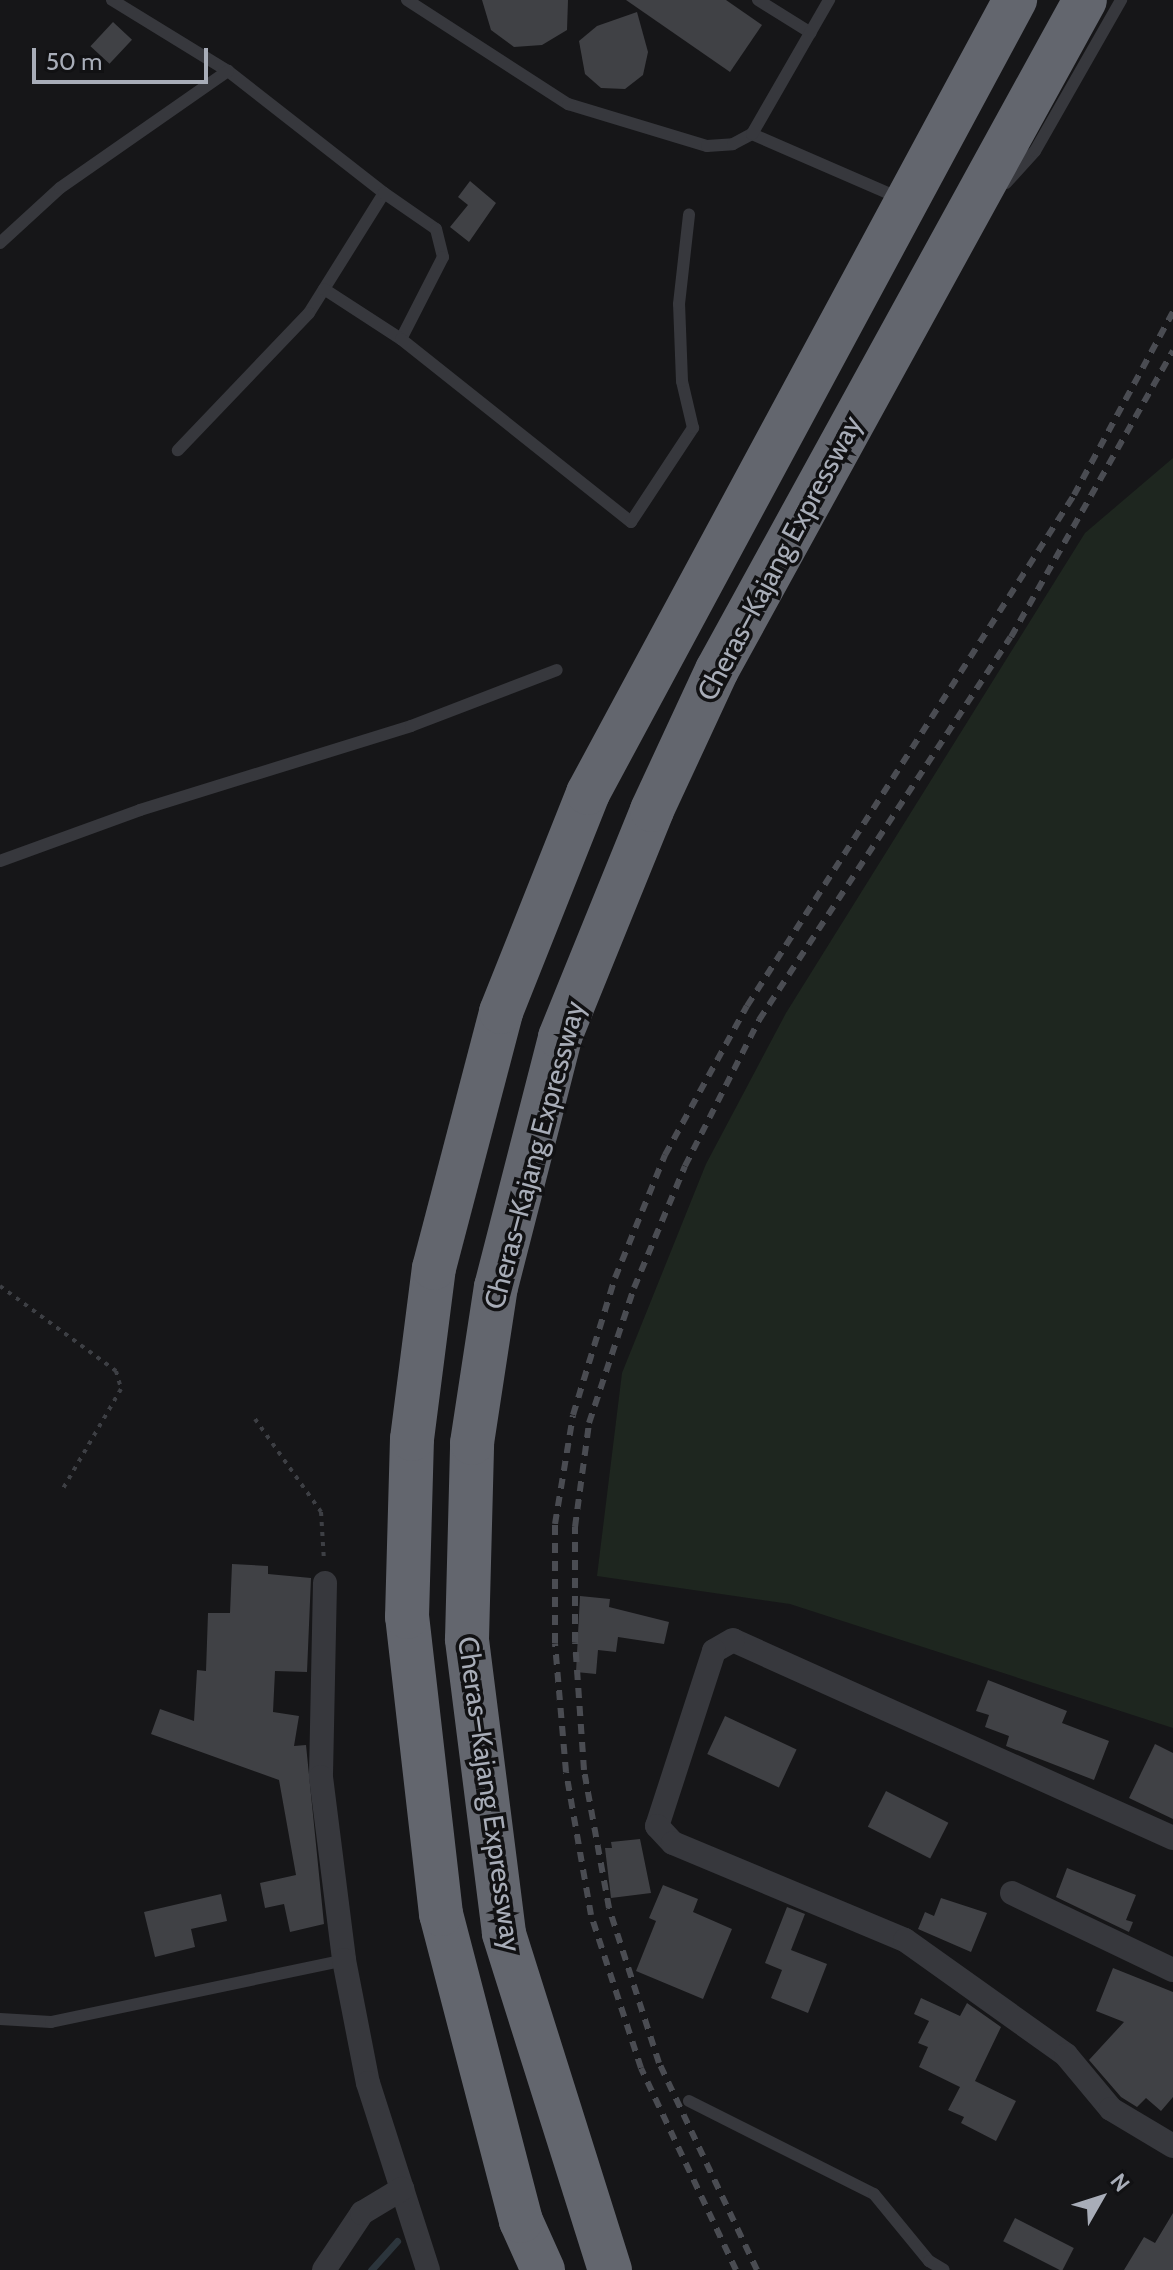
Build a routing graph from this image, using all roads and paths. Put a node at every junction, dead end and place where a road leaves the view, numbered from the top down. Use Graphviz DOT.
graph roads {
  1 [pos="112,0"];
  2 [pos="407,0"];
  3 [pos="758,0"];
  4 [pos="829,0"];
  5 [pos="1015,0"];
  6 [pos="1085,0"];
  7 [pos="1121,0"];
  8 [pos="811,33"];
  9 [pos="228,71"];
  10 [pos="752,134"];
  11 [pos="384,193"];
  12 [pos="907,201"];
  13 [pos="689,215"];
  14 [pos="955,241"];
  15 [pos="0,243"];
  16 [pos="324,289"];
  17 [pos="401,339"];
  18 [pos="178,450"];
  19 [pos="557,670"];
  20 [pos="0,861"];
  21 [pos="0,1286"];
  22 [pos="255,1419"];
  23 [pos="61,1492"];
  24 [pos="325,1583"];
  25 [pos="1173,1838"];
  26 [pos="1012,1893"];
  27 [pos="344,1960"];
  28 [pos="1173,1970"];
  29 [pos="0,2019"];
  30 [pos="689,2101"];
  31 [pos="1173,2146"];
  32 [pos="402,2189"];
  33 [pos="324,2270"];
  34 [pos="428,2270"];
  35 [pos="543,2270"];
  36 [pos="610,2270"];
  37 [pos="944,2270"];
  1 -- 9 [label="lane"];
  2 -- 10 [label="lane"];
  3 -- 8 [label="lane"];
  4 -- 8 [label="lane"];
  5 -- 12 [label="highway, Cheras–Kajang Expressway"];
  6 -- 14 [label="highway, Cheras–Kajang Expressway"];
  7 -- 14 [label="lane"];
  8 -- 10 [label="lane"];
  9 -- 11 [label="lane"];
  9 -- 15 [label="lane"];
  10 -- 12 [label="lane"];
  11 -- 16 [label="lane"];
  11 -- 17 [label="lane"];
  12 -- 35 [label="highway, Cheras–Kajang Expressway"];
  13 -- 17 [label="lane"];
  14 -- 36 [label="highway, Cheras–Kajang Expressway"];
  16 -- 17 [label="lane"];
  16 -- 18 [label="lane"];
  19 -- 20 [label="lane"];
  21 -- 23 [label="path"];
  22 -- 24 [label="path"];
  24 -- 27 [label="street"];
  25 -- 31 [label="street"];
  26 -- 28 [label="street"];
  27 -- 29 [label="lane"];
  27 -- 32 [label="street"];
  30 -- 37 [label="lane"];
  32 -- 33 [label="street"];
  32 -- 34 [label="street"];
}
